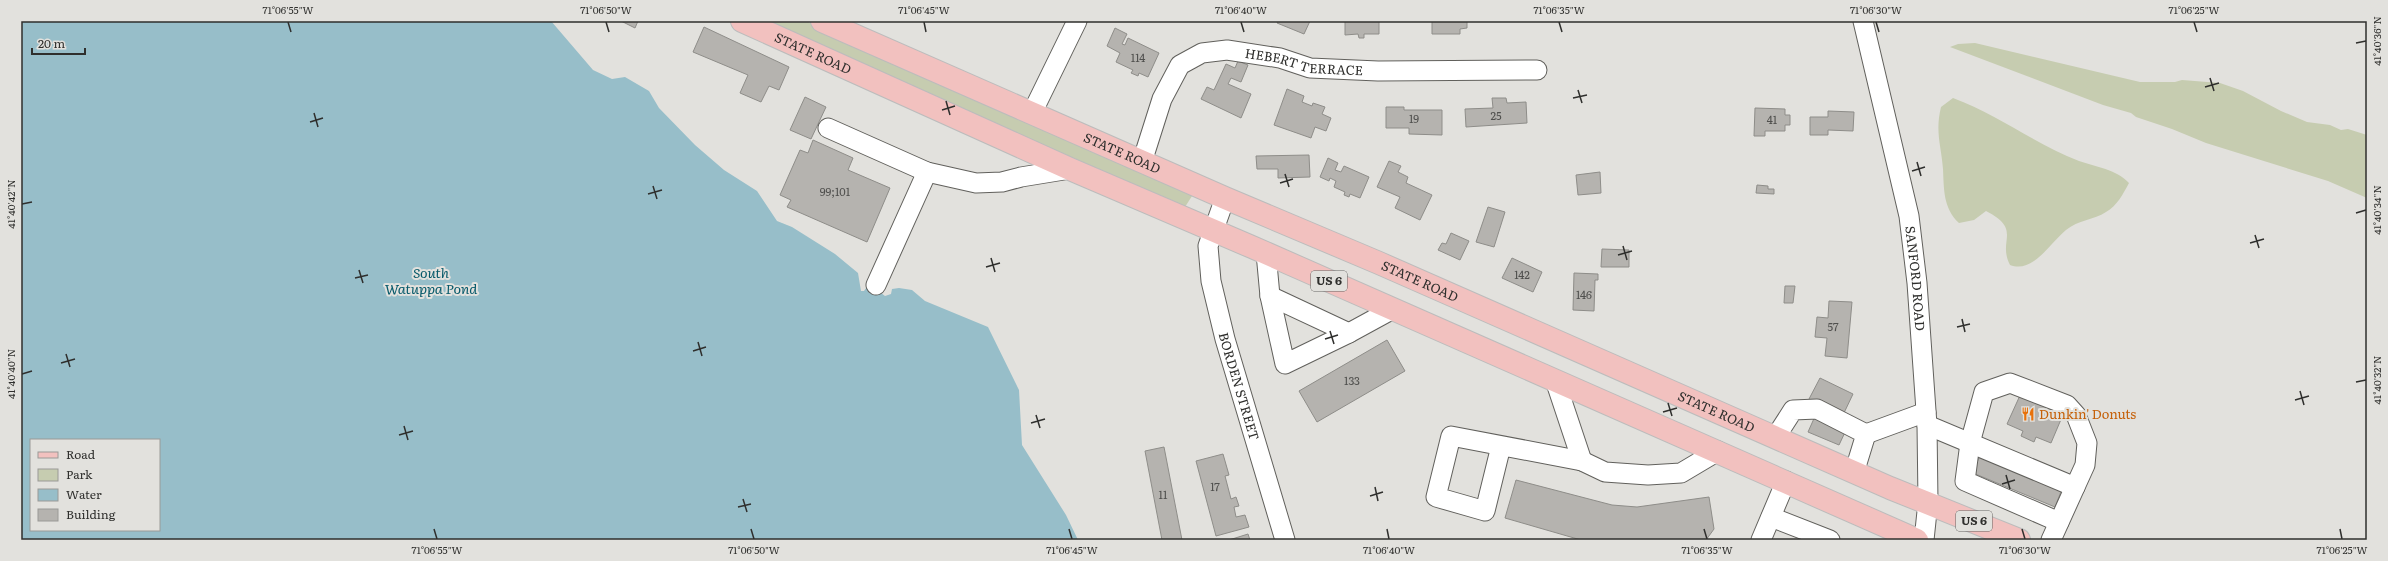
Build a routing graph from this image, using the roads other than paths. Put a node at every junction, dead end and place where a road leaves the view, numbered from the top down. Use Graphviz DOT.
graph roads {
  1 [pos="742,21"];
  2 [pos="822,21"];
  3 [pos="1077,21"];
  4 [pos="1864,21"];
  5 [pos="1536,70"];
  6 [pos="1032,113"];
  7 [pos="828,128"];
  8 [pos="1142,162"];
  9 [pos="1070,169"];
  10 [pos="927,172"];
  11 [pos="1225,198"];
  12 [pos="1214,231"];
  13 [pos="1266,253"];
  14 [pos="876,285"];
  15 [pos="1270,296"];
  16 [pos="1393,309"];
  17 [pos="1349,333"];
  18 [pos="1554,380"];
  19 [pos="1926,418"];
  20 [pos="1866,434"];
  21 [pos="1775,438"];
  22 [pos="1970,443"];
  23 [pos="1501,446"];
  24 [pos="1718,451"];
  25 [pos="1582,461"];
  26 [pos="1854,472"];
  27 [pos="1786,482"];
  28 [pos="2075,487"];
  29 [pos="1928,502"];
  30 [pos="1771,517"];
  31 [pos="2059,522"];
  32 [pos="1285,540"];
  33 [pos="1761,540"];
  34 [pos="1830,540"];
  35 [pos="1917,540"];
  36 [pos="1924,540"];
  37 [pos="2019,540"];
  38 [pos="2051,540"];
  1 -- 9 [label="main road, STATE ROAD / US 6"];
  2 -- 6 [label="main road, STATE ROAD / US 6"];
  3 -- 6 [label="street"];
  4 -- 19 [label="street, SANFORD ROAD"];
  5 -- 8 [label="street, HEBERT TERRACE"];
  6 -- 8 [label="main road, STATE ROAD / US 6"];
  7 -- 10 [label="street"];
  8 -- 11 [label="main road, STATE ROAD / US 6"];
  9 -- 10 [label="street"];
  9 -- 12 [label="main road, STATE ROAD / US 6"];
  10 -- 14 [label="street"];
  11 -- 12 [label="street, BORDEN STREET"];
  11 -- 21 [label="main road, STATE ROAD / US 6"];
  12 -- 13 [label="main road, STATE ROAD / US 6"];
  12 -- 32 [label="street, BORDEN STREET"];
  13 -- 15 [label="street"];
  13 -- 16 [label="main road, STATE ROAD / US 6"];
  15 -- 17 [label="street"];
  15 -- 17 [label="street"];
  16 -- 17 [label="street"];
  16 -- 18 [label="main road, STATE ROAD / US 6"];
  18 -- 24 [label="main road, STATE ROAD / US 6"];
  18 -- 25 [label="street"];
  19 -- 20 [label="street"];
  19 -- 22 [label="street"];
  19 -- 29 [label="street, SANFORD ROAD"];
  20 -- 21 [label="street"];
  20 -- 26 [label="street"];
  21 -- 26 [label="main road, STATE ROAD / US 6"];
  22 -- 28 [label="street"];
  22 -- 28 [label="street"];
  22 -- 31 [label="street"];
  23 -- 25 [label="street"];
  24 -- 25 [label="street"];
  24 -- 27 [label="main road, STATE ROAD / US 6"];
  26 -- 29 [label="main road, STATE ROAD / US 6"];
  27 -- 30 [label="street"];
  27 -- 35 [label="main road, STATE ROAD / US 6"];
  28 -- 31 [label="street"];
  29 -- 36 [label="street, SANFORD ROAD"];
  29 -- 37 [label="main road, STATE ROAD / US 6"];
  30 -- 33 [label="street"];
  30 -- 34 [label="street"];
  31 -- 38 [label="street"];
}
